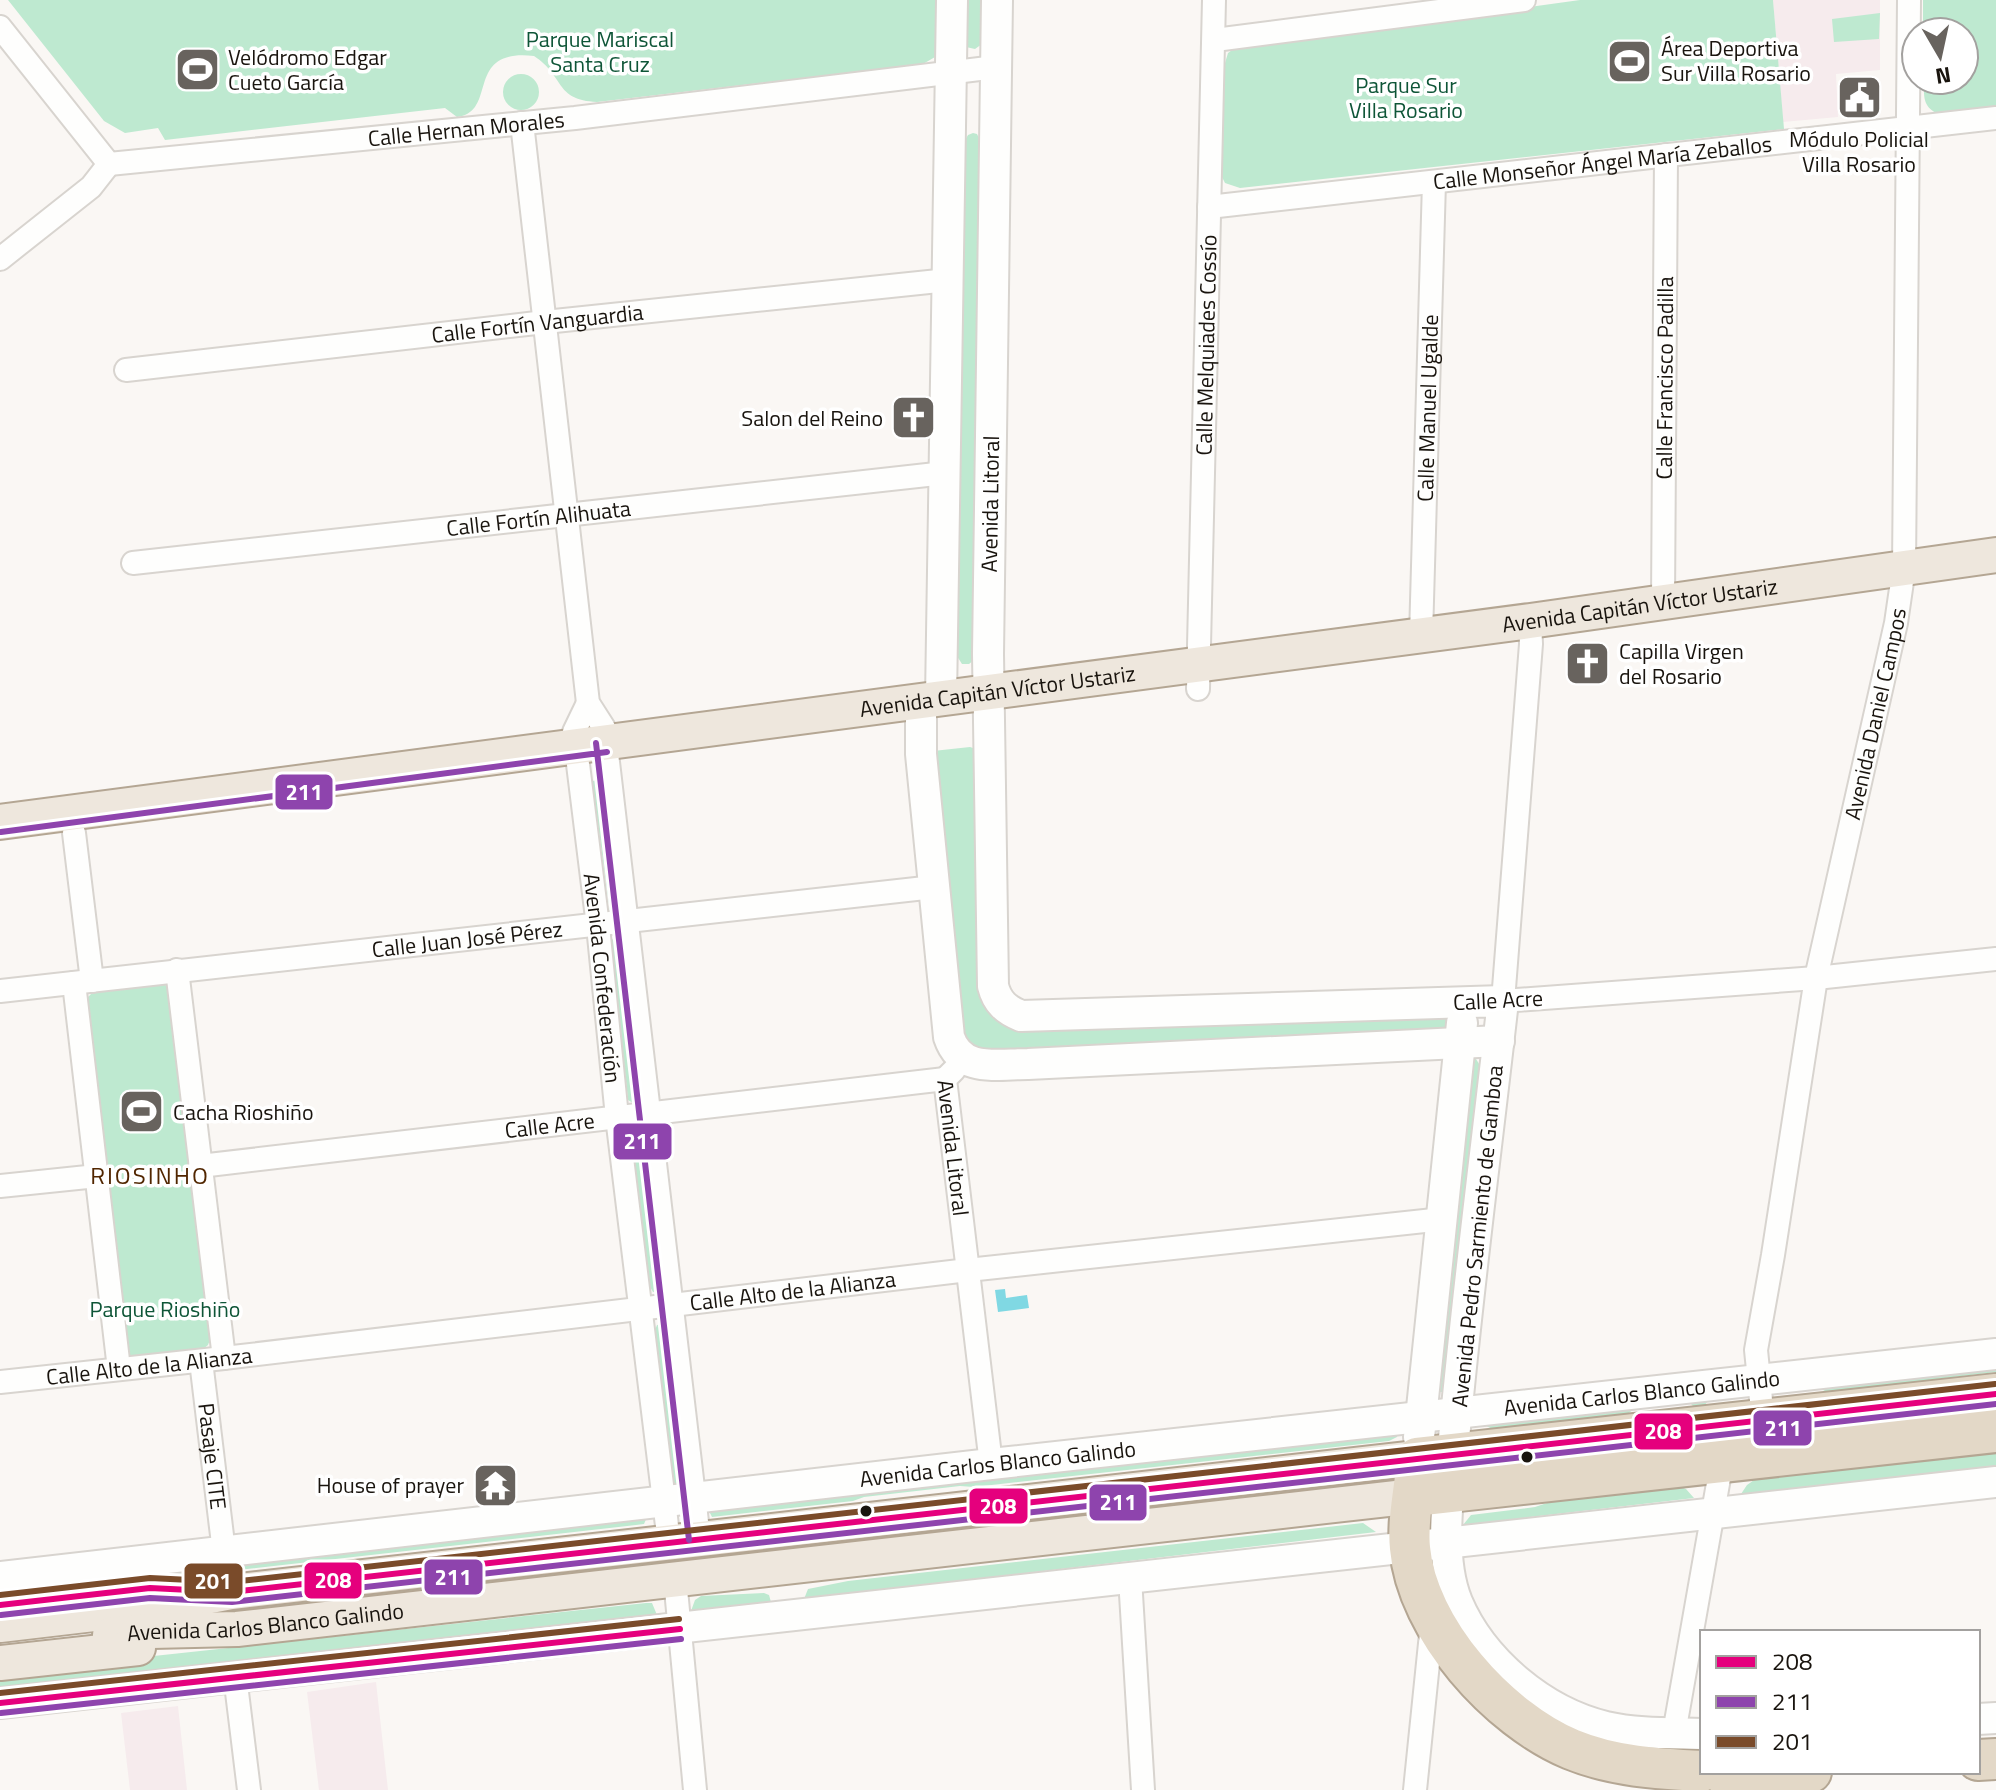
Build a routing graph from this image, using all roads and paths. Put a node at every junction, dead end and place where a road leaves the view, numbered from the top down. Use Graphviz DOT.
graph roads {
  1 [pos="952,0"];
  2 [pos="997,0"];
  3 [pos="1214,0"];
  4 [pos="1524,0"];
  5 [pos="1909,0"];
  6 [pos="1438,6"];
  7 [pos="0,27"];
  8 [pos="1215,40"];
  9 [pos="996,67"];
  10 [pos="951,73"];
  11 [pos="1996,118"];
  12 [pos="522,123"];
  13 [pos="1907,128"];
  14 [pos="1666,155"];
  15 [pos="109,164"];
  16 [pos="1434,182"];
  17 [pos="1209,207"];
  18 [pos="0,259"];
  19 [pos="948,280"];
  20 [pos="545,322"];
  21 [pos="126,370"];
  22 [pos="945,473"];
  23 [pos="567,514"];
  24 [pos="1996,555"];
  25 [pos="133,563"];
  26 [pos="1996,577"];
  27 [pos="1903,580"];
  28 [pos="1663,602"];
  29 [pos="1531,632"];
  30 [pos="1421,636"];
  31 [pos="1198,677"];
  32 [pos="588,703"];
  33 [pos="989,703"];
  34 [pos="927,707"];
  35 [pos="592,755"];
  36 [pos="0,822"];
  37 [pos="74,833"];
  38 [pos="0,843"];
  39 [pos="934,887"];
  40 [pos="628,922"];
  41 [pos="598,926"];
  42 [pos="1996,959"];
  43 [pos="177,970"];
  44 [pos="1816,978"];
  45 [pos="83,982"];
  46 [pos="0,991"];
  47 [pos="1503,1001"];
  48 [pos="1464,1002"];
  49 [pos="1002,1005"];
  50 [pos="1499,1041"];
  51 [pos="1459,1043"];
  52 [pos="954,1069"];
  53 [pos="649,1114"];
  54 [pos="617,1117"];
  55 [pos="200,1166"];
  56 [pos="97,1176"];
  57 [pos="0,1186"];
  58 [pos="1443,1219"];
  59 [pos="968,1270"];
  60 [pos="670,1305"];
  61 [pos="639,1308"];
  62 [pos="1996,1354"];
  63 [pos="224,1358"];
  64 [pos="201,1361"];
  65 [pos="119,1369"];
  66 [pos="0,1382"];
  67 [pos="1996,1394"];
  68 [pos="1761,1400"];
  69 [pos="1456,1413"];
  70 [pos="1421,1417"];
  71 [pos="1996,1432"];
  72 [pos="1722,1461"];
  73 [pos="991,1464"];
  74 [pos="1433,1475"];
  75 [pos="1996,1482"];
  76 [pos="695,1499"];
  77 [pos="664,1502"];
  78 [pos="1712,1512"];
  79 [pos="684,1540"];
  80 [pos="1428,1544"];
  81 [pos="224,1552"];
  82 [pos="0,1577"];
  83 [pos="1130,1578"];
  84 [pos="675,1579"];
  85 [pos="231,1592"];
  86 [pos="0,1605"];
  87 [pos="1433,1619"];
  88 [pos="0,1625"];
  89 [pos="680,1629"];
  90 [pos="7,1657"];
  91 [pos="235,1676"];
  92 [pos="0,1703"];
  93 [pos="1681,1759"];
  94 [pos="249,1790"];
  95 [pos="695,1790"];
  96 [pos="1143,1790"];
  97 [pos="1415,1790"];
  1 -- 10 [label="street, Avenida Litoral"];
  2 -- 9 [label="street, Avenida Litoral"];
  3 -- 8 [label="street, Calle Melquiades Cossío"];
  4 -- 6 [label="street"];
  5 -- 13 [label="street, Avenida Daniel Campos"];
  6 -- 8 [label="street"];
  7 -- 15 [label="street"];
  8 -- 17 [label="street, Calle Melquiades Cossío"];
  9 -- 10 [label="street, Calle Hernan Morales"];
  9 -- 33 [label="street, Avenida Litoral"];
  10 -- 12 [label="street, Calle Hernan Morales"];
  10 -- 19 [label="street, Avenida Litoral"];
  11 -- 13 [label="street, Calle Monseñor Ángel María Zeballos"];
  12 -- 15 [label="street, Calle Hernan Morales"];
  12 -- 20 [label="street, Avenida Confederación"];
  13 -- 14 [label="street, Calle Monseñor Ángel María Zeballos"];
  13 -- 27 [label="street, Avenida Daniel Campos"];
  14 -- 16 [label="street, Calle Monseñor Ángel María Zeballos"];
  14 -- 28 [label="street, Calle Francisco Padilla"];
  15 -- 18 [label="street"];
  16 -- 17 [label="street, Calle Monseñor Ángel María Zeballos"];
  16 -- 30 [label="street, Calle Manuel Ugalde"];
  17 -- 31 [label="street, Calle Melquiades Cossío"];
  19 -- 20 [label="street, Calle Fortín Vanguardia"];
  19 -- 22 [label="street, Avenida Litoral"];
  20 -- 21 [label="street, Calle Fortín Vanguardia"];
  20 -- 23 [label="street, Avenida Confederación"];
  22 -- 23 [label="street, Calle Fortín Alihuata"];
  22 -- 34 [label="street, Avenida Litoral"];
  23 -- 25 [label="street, Calle Fortín Alihuata"];
  23 -- 32 [label="street, Avenida Confederación"];
  24 -- 27 [label="main road, Avenida Capitán Víctor Ustariz"];
  26 -- 27 [label="main road, Avenida Capitán Víctor Ustariz"];
  27 -- 28 [label="main road, Avenida Capitán Víctor Ustariz"];
  27 -- 29 [label="main road, Avenida Capitán Víctor Ustariz"];
  27 -- 44 [label="street, Avenida Daniel Campos"];
  28 -- 29 [label="main road, Avenida Capitán Víctor Ustariz"];
  29 -- 30 [label="main road, Avenida Capitán Víctor Ustariz"];
  29 -- 31 [label="main road, Avenida Capitán Víctor Ustariz"];
  29 -- 47 [label="street, Avenida Pedro Sarmiento de Gamboa"];
  30 -- 31 [label="main road, Avenida Capitán Víctor Ustariz"];
  31 -- 33 [label="main road, Avenida Capitán Víctor Ustariz"];
  32 -- 35 [label="street, Avenida Confederación"];
  32 -- 35 [label="street, Avenida Confederación"];
  33 -- 34 [label="main road, Avenida Capitán Víctor Ustariz"];
  33 -- 49 [label="street, Avenida Litoral"];
  34 -- 35 [label="main road, Avenida Capitán Víctor Ustariz"];
  34 -- 39 [label="street, Avenida Litoral"];
  35 -- 36 [label="main road, Avenida Capitán Víctor Ustariz"];
  35 -- 37 [label="main road, Avenida Capitán Víctor Ustariz"];
  35 -- 40 [label="street, Avenida Confederación"];
  35 -- 41 [label="street, Avenida Confederación"];
  37 -- 38 [label="main road, Avenida Capitán Víctor Ustariz"];
  37 -- 45 [label="street"];
  39 -- 40 [label="street, Calle Juan José Pérez"];
  39 -- 52 [label="street, Avenida Litoral"];
  40 -- 41 [label="street, Calle Juan José Pérez"];
  40 -- 53 [label="street, Avenida Confederación"];
  41 -- 43 [label="street, Calle Juan José Pérez"];
  41 -- 54 [label="street, Avenida Confederación"];
  42 -- 44 [label="street, Calle Acre"];
  43 -- 45 [label="street, Calle Juan José Pérez"];
  43 -- 55 [label="street"];
  44 -- 47 [label="street, Calle Acre"];
  44 -- 68 [label="street, Avenida Daniel Campos"];
  45 -- 46 [label="street, Calle Juan José Pérez"];
  45 -- 56 [label="street"];
  47 -- 48 [label="street, Calle Acre"];
  47 -- 50 [label="street, Avenida Pedro Sarmiento de Gamboa"];
  48 -- 49 [label="street, Calle Acre"];
  48 -- 51 [label="street, Avenida Pedro Sarmiento de Gamboa"];
  50 -- 51 [label="street, Calle Acre"];
  50 -- 69 [label="street, Avenida Pedro Sarmiento de Gamboa"];
  51 -- 52 [label="street, Calle Acre"];
  51 -- 58 [label="street, Avenida Pedro Sarmiento de Gamboa"];
  52 -- 53 [label="street, Calle Acre"];
  52 -- 59 [label="street, Avenida Litoral"];
  53 -- 54 [label="street, Calle Acre"];
  53 -- 60 [label="street, Avenida Confederación"];
  54 -- 55 [label="street, Calle Acre"];
  54 -- 61 [label="street, Avenida Confederación"];
  55 -- 63 [label="street"];
  56 -- 57 [label="street"];
  56 -- 65 [label="street"];
  58 -- 59 [label="street, Calle Alto de la Alianza"];
  58 -- 70 [label="street, Avenida Pedro Sarmiento de Gamboa"];
  59 -- 60 [label="street, Calle Alto de la Alianza"];
  59 -- 73 [label="street, Avenida Litoral"];
  60 -- 61 [label="street, Calle Alto de la Alianza"];
  60 -- 76 [label="street, Avenida Confederación"];
  61 -- 63 [label="street, Calle Alto de la Alianza"];
  61 -- 77 [label="street, Avenida Confederación"];
  62 -- 68 [label="street, Avenida Carlos Blanco Galindo"];
  63 -- 64 [label="street, Calle Alto de la Alianza"];
  64 -- 65 [label="street, Calle Alto de la Alianza"];
  64 -- 81 [label="street, Pasaje CITE"];
  65 -- 66 [label="street, Calle Alto de la Alianza"];
  67 -- 68 [label="highway, Avenida Carlos Blanco Galindo"];
  68 -- 69 [label="street, Avenida Carlos Blanco Galindo"];
  68 -- 74 [label="highway, Avenida Carlos Blanco Galindo"];
  69 -- 70 [label="street, Avenida Carlos Blanco Galindo"];
  69 -- 74 [label="street, Avenida Pedro Sarmiento de Gamboa"];
  70 -- 73 [label="street, Avenida Carlos Blanco Galindo"];
  70 -- 74 [label="street, Avenida Pedro Sarmiento de Gamboa"];
  71 -- 72 [label="highway, Avenida Carlos Blanco Galindo"];
  72 -- 74 [label="highway, Avenida Carlos Blanco Galindo"];
  72 -- 78 [label="street"];
  73 -- 76 [label="street, Avenida Carlos Blanco Galindo"];
  74 -- 79 [label="main road, Avenida Carlos Blanco Galindo"];
  74 -- 80 [label="highway, Avenida Pedro Sarmiento de Gamboa"];
  74 -- 84 [label="main road, Avenida Carlos Blanco Galindo"];
  75 -- 78 [label="street"];
  76 -- 77 [label="street, Avenida Carlos Blanco Galindo"];
  76 -- 79 [label="street, Avenida Confederación"];
  77 -- 79 [label="street, Avenida Confederación"];
  77 -- 81 [label="street, Avenida Carlos Blanco Galindo"];
  78 -- 80 [label="street"];
  78 -- 93 [label="street"];
  79 -- 85 [label="main road, Avenida Carlos Blanco Galindo"];
  80 -- 83 [label="street"];
  80 -- 87 [label="highway, Avenida Pedro Sarmiento de Gamboa"];
  80 -- 93 [label="street, Avenida Pedro Sarmiento de Gamboa"];
  81 -- 82 [label="street, Avenida Carlos Blanco Galindo"];
  83 -- 89 [label="street"];
  83 -- 96 [label="street"];
  84 -- 89 [label="street"];
  84 -- 90 [label="main road, Avenida Carlos Blanco Galindo"];
  85 -- 86 [label="main road"];
  85 -- 88 [label="main road, Avenida Carlos Blanco Galindo"];
  87 -- 93 [label="highway, Avenida Pedro Sarmiento de Gamboa"];
  87 -- 97 [label="street"];
  89 -- 91 [label="street"];
  89 -- 95 [label="street"];
  91 -- 92 [label="street"];
  91 -- 94 [label="street"];
}
